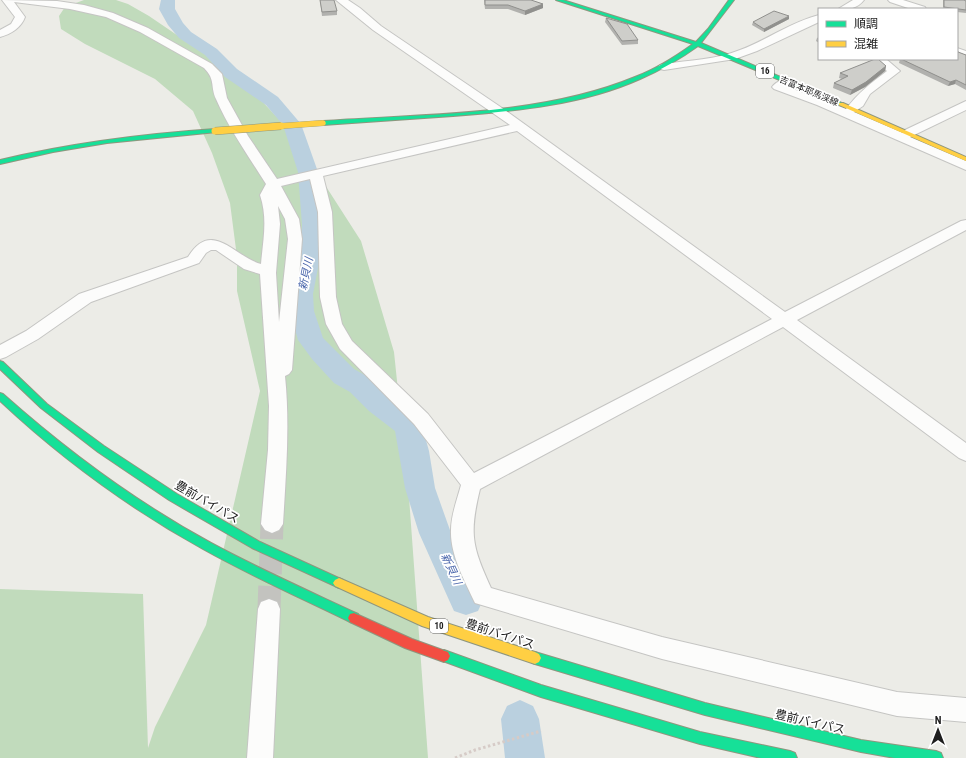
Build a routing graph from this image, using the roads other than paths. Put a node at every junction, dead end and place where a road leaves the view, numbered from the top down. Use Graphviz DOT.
graph roads {
  1 [pos="7,0"];
  2 [pos="17,0"];
  3 [pos="341,0"];
  4 [pos="558,0"];
  5 [pos="732,0"];
  6 [pos="859,0"];
  7 [pos="893,0"];
  8 [pos="44,1"];
  9 [pos="846,8"];
  10 [pos="918,8"];
  11 [pos="818,18"];
  12 [pos="0,34"];
  13 [pos="698,44"];
  14 [pos="731,57"];
  15 [pos="880,60"];
  16 [pos="664,66"];
  17 [pos="789,82"];
  18 [pos="824,100"];
  19 [pos="966,105"];
  20 [pos="852,109"];
  21 [pos="498,111"];
  22 [pos="519,127"];
  23 [pos="909,133"];
  24 [pos="966,159"];
  25 [pos="0,162"];
  26 [pos="966,166"];
  27 [pos="316,174"];
  28 [pos="273,184"];
  29 [pos="966,224"];
  30 [pos="268,271"];
  31 [pos="786,320"];
  32 [pos="0,353"];
  33 [pos="0,364"];
  34 [pos="0,396"];
  35 [pos="278,405"];
  36 [pos="966,453"];
  37 [pos="471,484"];
  38 [pos="272,524"];
  39 [pos="270,609"];
  40 [pos="966,710"];
  41 [pos="260,758"];
  42 [pos="790,758"];
  43 [pos="936,758"];
  1 -- 12 [label="street"];
  2 -- 8 [label="street"];
  3 -- 21 [label="street"];
  4 -- 13 [label="main road, 吉富本耶馬渓線 / 16"];
  5 -- 13 [label="main road"];
  6 -- 9 [label="street"];
  7 -- 10 [label="street"];
  8 -- 28 [label="street"];
  11 -- 14 [label="street"];
  13 -- 14 [label="main road, 吉富本耶馬渓線 / 16"];
  13 -- 16 [label="main road"];
  14 -- 16 [label="street"];
  14 -- 17 [label="main road, 吉富本耶馬渓線 / 16"];
  15 -- 20 [label="street"];
  16 -- 21 [label="main road"];
  17 -- 18 [label="street"];
  18 -- 20 [label="main road, 吉富本耶馬渓線"];
  18 -- 26 [label="street"];
  19 -- 23 [label="street"];
  20 -- 23 [label="main road, 吉富本耶馬渓線"];
  21 -- 22 [label="street"];
  21 -- 25 [label="main road, bridge"];
  22 -- 27 [label="street"];
  22 -- 31 [label="street"];
  23 -- 24 [label="main road, 吉富本耶馬渓線"];
  27 -- 28 [label="street"];
  27 -- 37 [label="street"];
  28 -- 30 [label="street"];
  28 -- 35 [label="street"];
  29 -- 31 [label="street"];
  30 -- 32 [label="street"];
  30 -- 35 [label="street"];
  31 -- 36 [label="street"];
  31 -- 37 [label="street"];
  33 -- 43 [label="main road, 豊前バイパス / 10"];
  34 -- 42 [label="main road"];
  35 -- 38 [label="street"];
  37 -- 40 [label="street"];
  39 -- 41 [label="street"];
}
